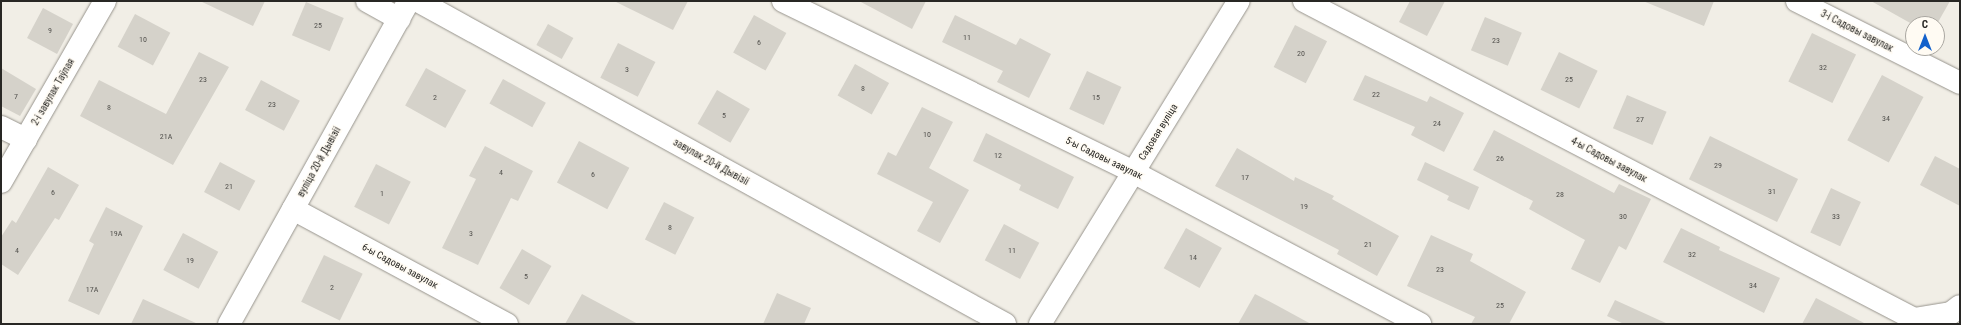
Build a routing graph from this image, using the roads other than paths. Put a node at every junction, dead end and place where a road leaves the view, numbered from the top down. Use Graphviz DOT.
graph roads {
  1 [pos="105,1"];
  2 [pos="367,1"];
  3 [pos="418,1"];
  4 [pos="783,1"];
  5 [pos="1239,1"];
  6 [pos="1304,1"];
  7 [pos="1797,1"];
  8 [pos="404,10"];
  9 [pos="1960,83"];
  10 [pos="1,127"];
  11 [pos="26,139"];
  12 [pos="1134,172"];
  13 [pos="1,182"];
  14 [pos="293,209"];
  15 [pos="1960,306"];
  16 [pos="1915,322"];
  17 [pos="229,324"];
  18 [pos="507,324"];
  19 [pos="1005,324"];
  20 [pos="1040,324"];
  21 [pos="1420,324"];
  1 -- 11 [label="street, 2-і завулак Таўлая"];
  2 -- 8 [label="street"];
  3 -- 19 [label="street, завулак 20-й Дывізіі"];
  4 -- 12 [label="street, 5-ы Садовы завулак"];
  5 -- 12 [label="street, Садовая вуліца"];
  6 -- 16 [label="street, 4-ы Садовы завулак"];
  7 -- 9 [label="street, 3-і Садовы завулак"];
  8 -- 14 [label="street, вуліца 20-й Дывізіі"];
  10 -- 11 [label="street"];
  11 -- 13 [label="street, 2-і завулак Таўлая"];
  12 -- 20 [label="street, Садовая вуліца"];
  12 -- 21 [label="street, 5-ы Садовы завулак"];
  14 -- 17 [label="street, вуліца 20-й Дывізіі"];
  14 -- 18 [label="street, 6-ы Садовы завулак"];
  15 -- 16 [label="street"];
}
